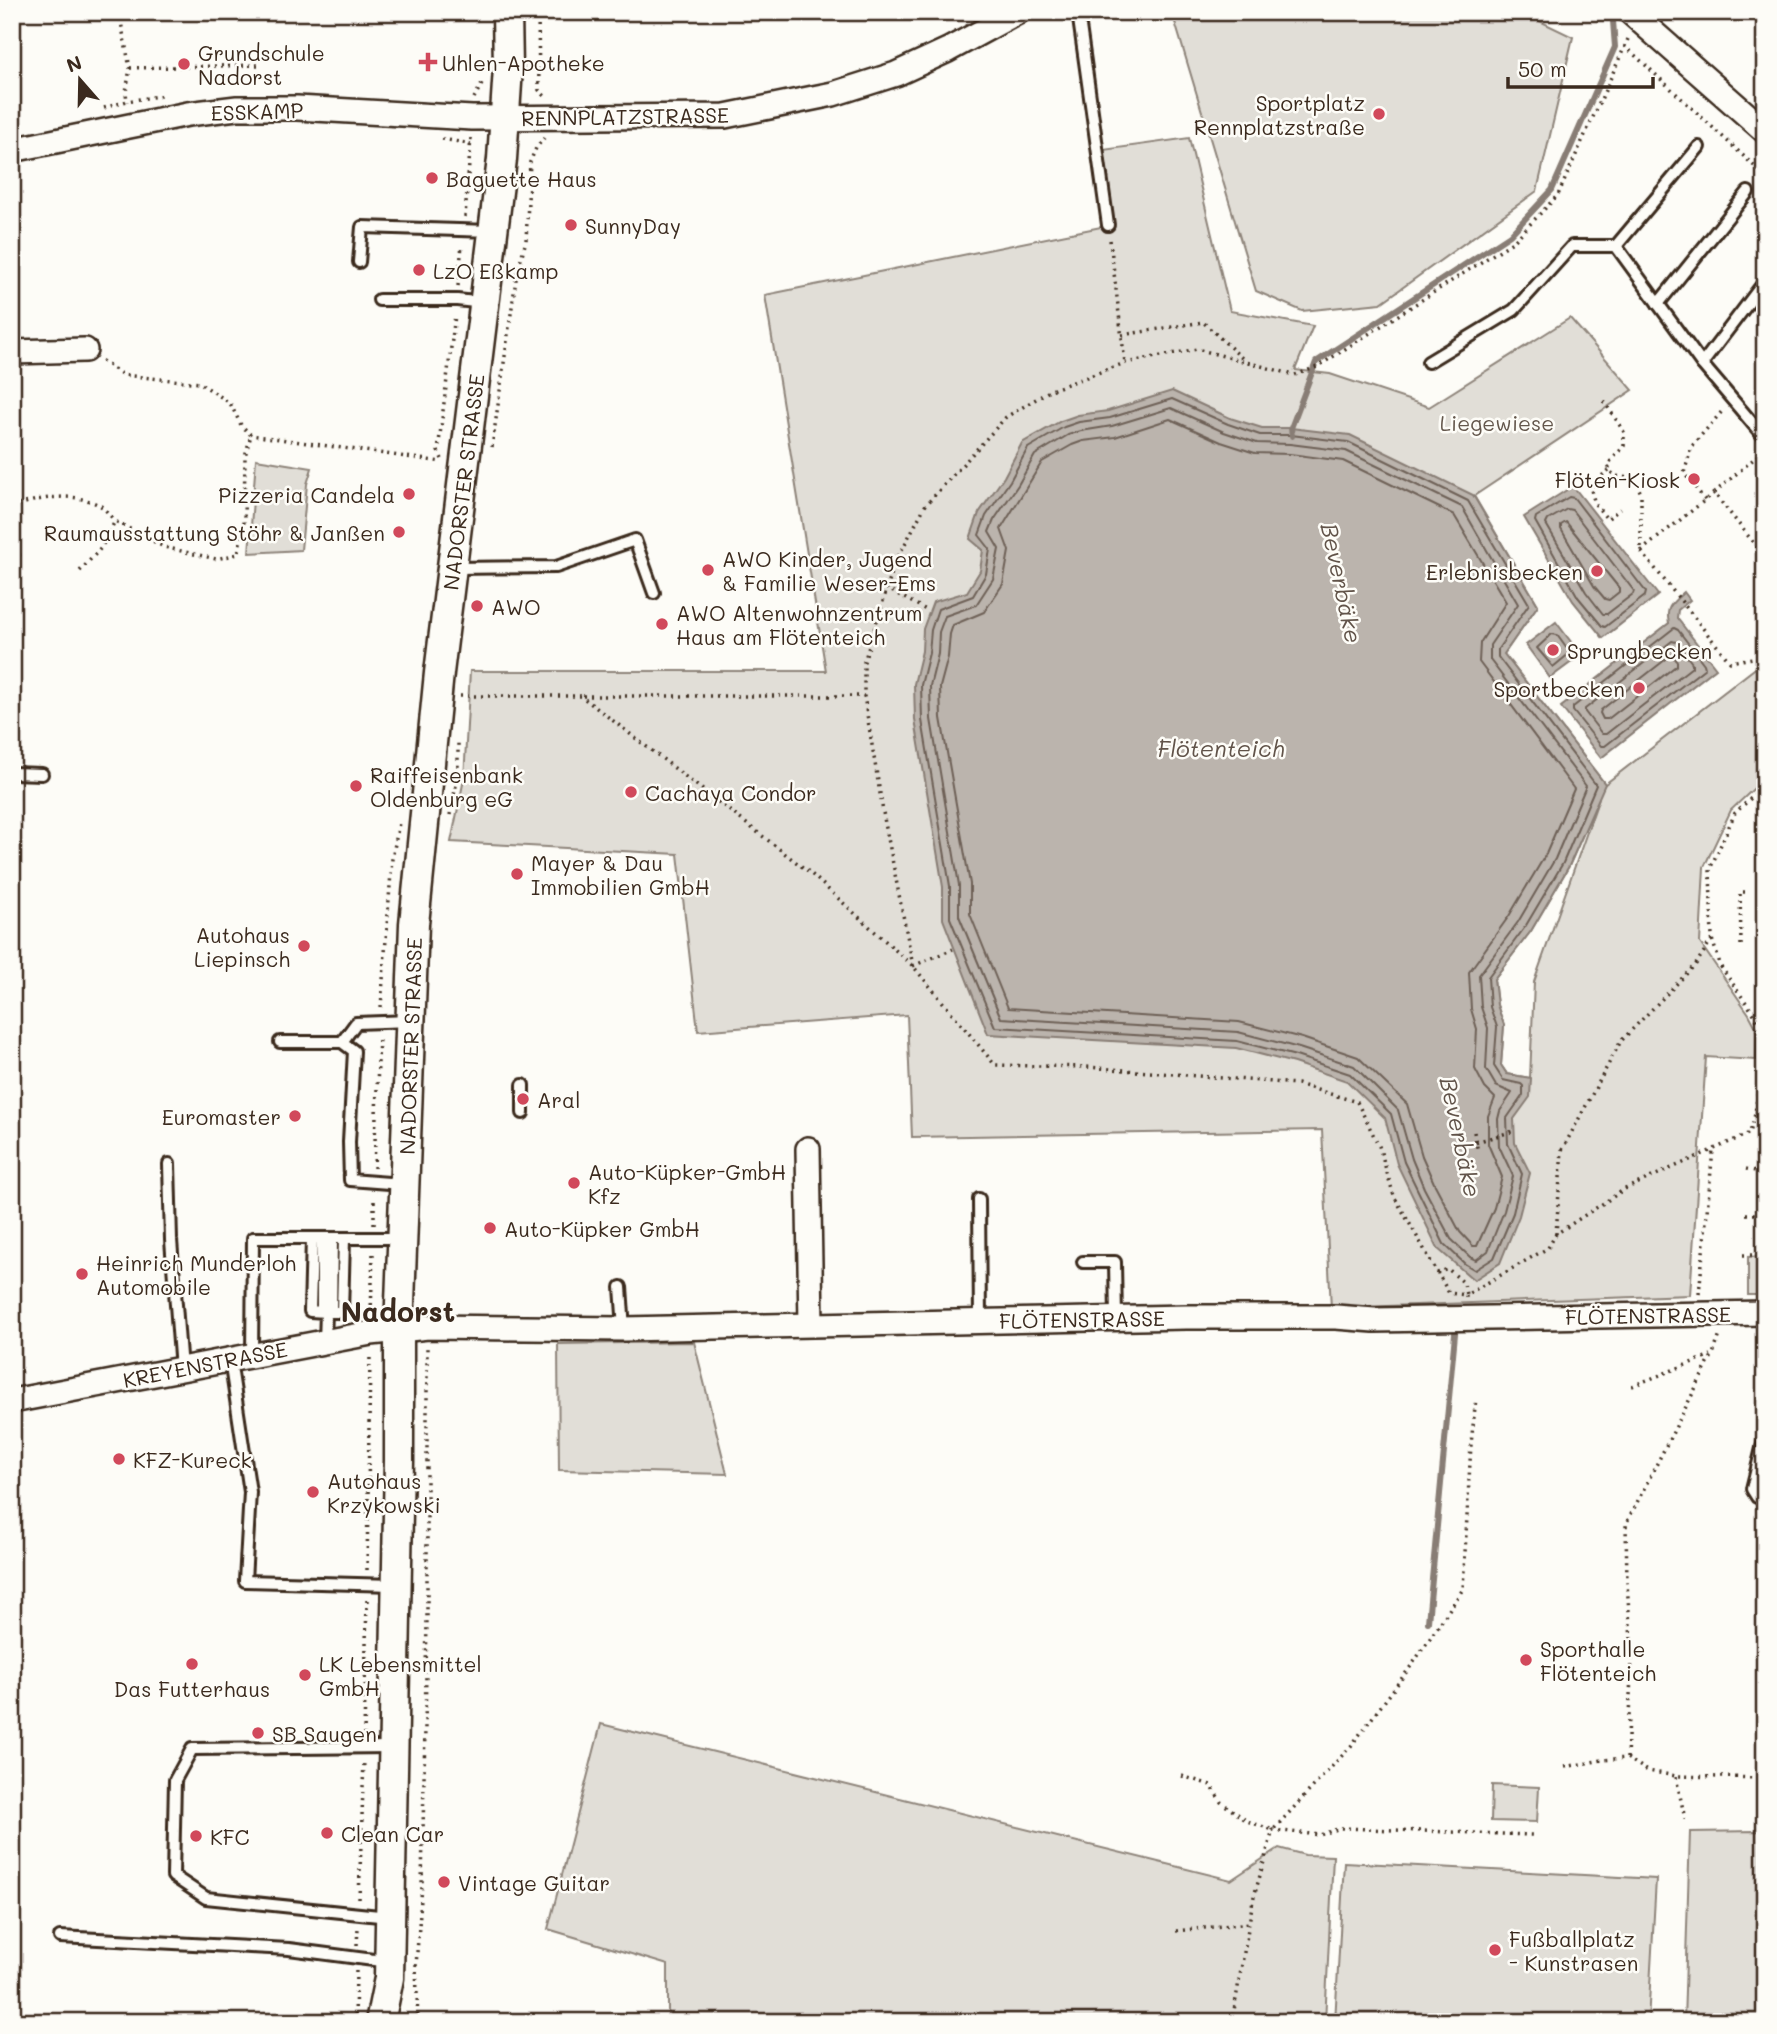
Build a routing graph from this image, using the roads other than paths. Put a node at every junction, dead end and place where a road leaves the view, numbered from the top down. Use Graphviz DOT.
graph roads {
  1 [pos="507,12"];
  2 [pos="1018,12"];
  3 [pos="1078,12"];
  4 [pos="1633,15"];
  5 [pos="505,118"];
  6 [pos="1765,131"];
  7 [pos="1699,147"];
  8 [pos="12,150"];
  9 [pos="1748,192"];
  10 [pos="1108,225"];
  11 [pos="494,231"];
  12 [pos="1616,246"];
  13 [pos="359,262"];
  14 [pos="1765,281"];
  15 [pos="379,300"];
  16 [pos="484,303"];
  17 [pos="1658,304"];
  18 [pos="85,350"];
  19 [pos="12,352"];
  20 [pos="1428,362"];
  21 [pos="1702,364"];
  22 [pos="1765,438"];
  23 [pos="454,568"];
  24 [pos="653,593"];
  25 [pos="12,773"];
  26 [pos="42,774"];
  27 [pos="410,1021"];
  28 [pos="280,1042"];
  29 [pos="342,1042"];
  30 [pos="523,1085"];
  31 [pos="523,1113"];
  32 [pos="808,1149"];
  33 [pos="169,1164"];
  34 [pos="405,1184"];
  35 [pos="979,1199"];
  36 [pos="403,1238"];
  37 [pos="327,1239"];
  38 [pos="1083,1262"];
  39 [pos="621,1287"];
  40 [pos="326,1312"];
  41 [pos="1765,1312"];
  42 [pos="1116,1318"];
  43 [pos="980,1321"];
  44 [pos="811,1324"];
  45 [pos="624,1329"];
  46 [pos="398,1330"];
  47 [pos="325,1342"];
  48 [pos="241,1357"];
  49 [pos="181,1369"];
  50 [pos="12,1401"];
  51 [pos="1765,1436"];
  52 [pos="1765,1497"];
  53 [pos="396,1585"];
  54 [pos="392,1747"];
  55 [pos="389,1917"];
  56 [pos="60,1937"];
  57 [pos="389,1970"];
  58 [pos="380,2022"];
  59 [pos="399,2022"];
  1 -- 5 [label="street, NADORSTER STRASSE"];
  2 -- 5 [label="street, RENNPLATZSTRASSE"];
  3 -- 10 [label="lane"];
  4 -- 6 [label="street"];
  5 -- 8 [label="street, ESSKAMP"];
  5 -- 11 [label="street, NADORSTER STRASSE"];
  7 -- 12 [label="lane"];
  9 -- 17 [label="lane"];
  11 -- 13 [label="lane"];
  11 -- 16 [label="street, NADORSTER STRASSE"];
  12 -- 17 [label="lane"];
  12 -- 20 [label="lane"];
  14 -- 21 [label="lane"];
  15 -- 16 [label="lane"];
  16 -- 23 [label="street, NADORSTER STRASSE"];
  17 -- 21 [label="lane"];
  18 -- 19 [label="street"];
  21 -- 22 [label="lane"];
  23 -- 24 [label="lane"];
  23 -- 27 [label="street, NADORSTER STRASSE"];
  25 -- 26 [label="lane"];
  27 -- 29 [label="lane"];
  27 -- 34 [label="street, NADORSTER STRASSE"];
  28 -- 29 [label="lane"];
  29 -- 34 [label="lane"];
  30 -- 31 [label="lane"];
  32 -- 44 [label="street"];
  33 -- 49 [label="lane"];
  34 -- 36 [label="street, NADORSTER STRASSE"];
  35 -- 43 [label="lane"];
  36 -- 37 [label="lane"];
  36 -- 46 [label="street, NADORSTER STRASSE"];
  37 -- 40 [label="lane"];
  37 -- 40 [label="lane"];
  37 -- 40 [label="lane"];
  37 -- 48 [label="lane"];
  38 -- 42 [label="lane"];
  39 -- 45 [label="lane"];
  40 -- 47 [label="lane"];
  41 -- 42 [label="street, FLÖTENSTRASSE"];
  42 -- 43 [label="street, FLÖTENSTRASSE"];
  43 -- 44 [label="street, FLÖTENSTRASSE"];
  44 -- 45 [label="street, FLÖTENSTRASSE"];
  45 -- 46 [label="street, FLÖTENSTRASSE"];
  46 -- 47 [label="street, KREYENSTRASSE"];
  46 -- 53 [label="street, NADORSTER STRASSE"];
  47 -- 48 [label="street, KREYENSTRASSE"];
  48 -- 49 [label="street, KREYENSTRASSE"];
  48 -- 53 [label="lane"];
  49 -- 50 [label="street, KREYENSTRASSE"];
  51 -- 52 [label="lane"];
  53 -- 54 [label="street, NADORSTER STRASSE"];
  54 -- 55 [label="street, NADORSTER STRASSE"];
  54 -- 55 [label="lane"];
  55 -- 57 [label="street, NADORSTER STRASSE"];
  56 -- 57 [label="lane"];
  57 -- 58 [label="street, NADORSTER STRASSE"];
  57 -- 59 [label="street, NADORSTER STRASSE"];
}
